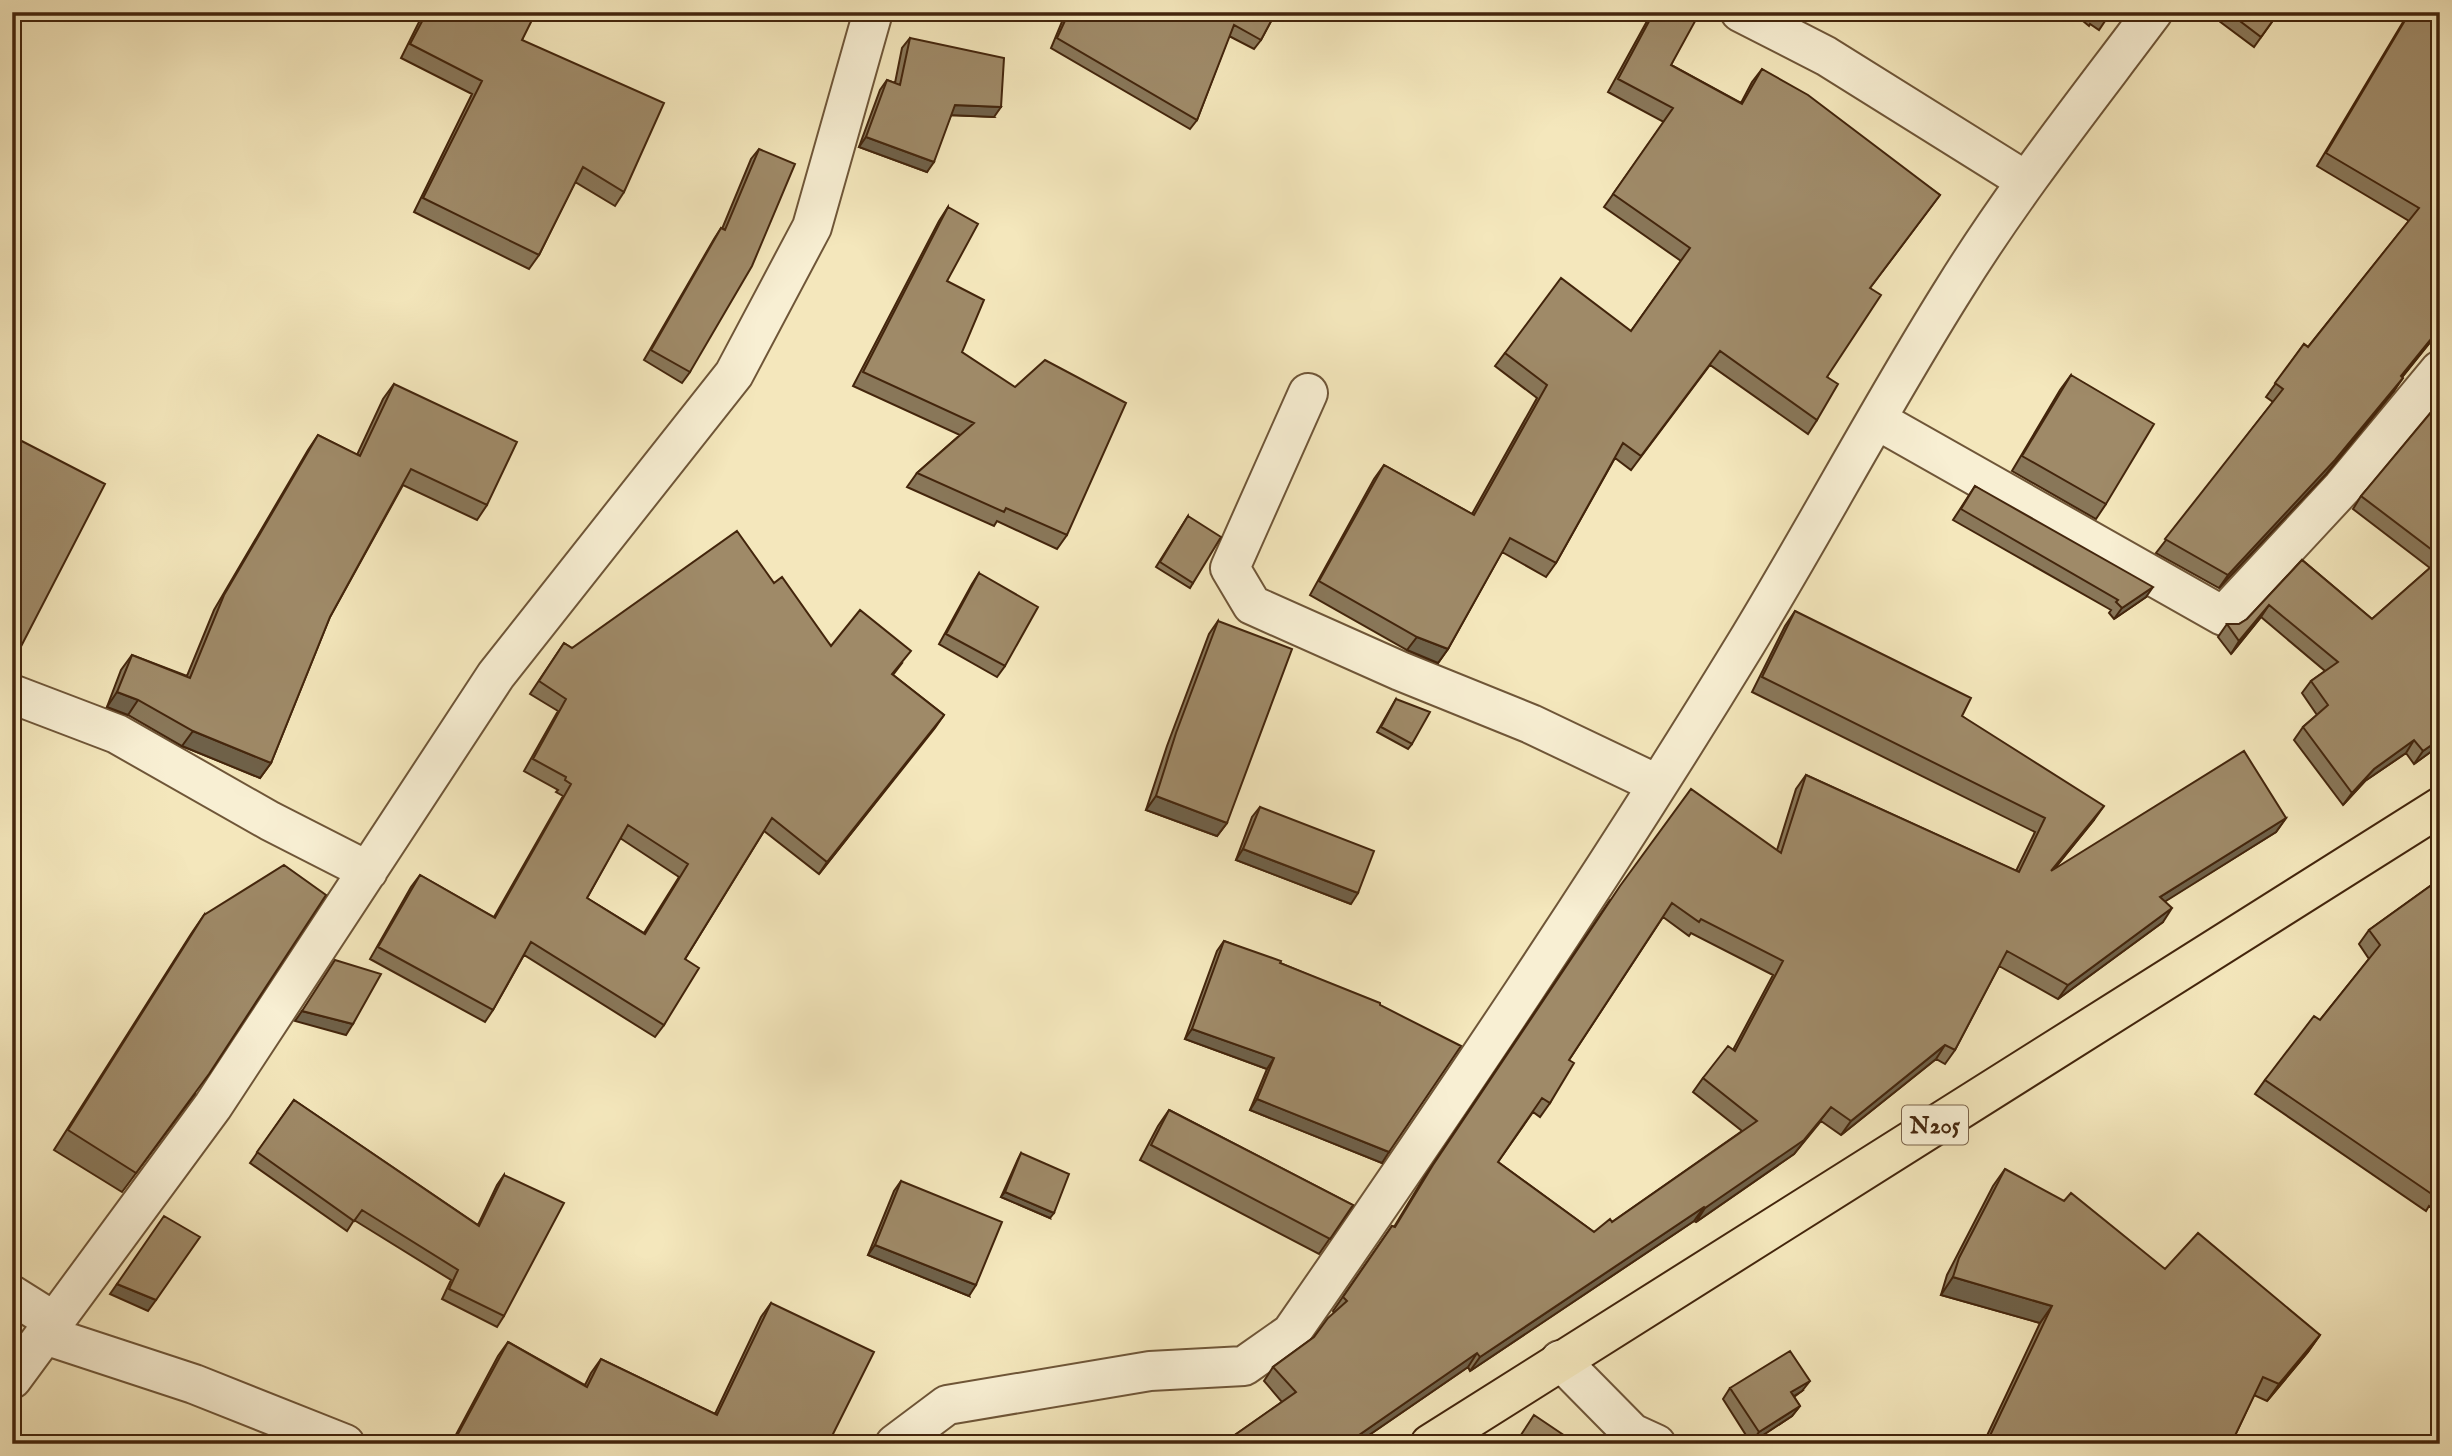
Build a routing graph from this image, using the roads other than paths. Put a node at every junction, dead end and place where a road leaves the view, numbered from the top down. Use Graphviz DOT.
graph roads {
  1 [pos="873,12"];
  2 [pos="1740,12"];
  3 [pos="2154,12"];
  4 [pos="2026,181"];
  5 [pos="2440,370"];
  6 [pos="1308,393"];
  7 [pos="1877,420"];
  8 [pos="12,694"];
  9 [pos="1657,784"];
  10 [pos="2440,807"];
  11 [pos="368,871"];
  12 [pos="12,1295"];
  13 [pos="50,1328"];
  14 [pos="1560,1360"];
  15 [pos="12,1379"];
  16 [pos="345,1444"];
  17 [pos="895,1444"];
  18 [pos="1430,1444"];
  19 [pos="1656,1444"];
  1 -- 11 [label="street"];
  2 -- 4 [label="street"];
  3 -- 4 [label="street"];
  4 -- 7 [label="street"];
  5 -- 7 [label="street"];
  6 -- 9 [label="street"];
  7 -- 9 [label="street"];
  8 -- 11 [label="street"];
  9 -- 17 [label="street"];
  10 -- 14 [label="highway, N205"];
  11 -- 13 [label="street"];
  12 -- 13 [label="street"];
  13 -- 15 [label="street"];
  13 -- 16 [label="street"];
  14 -- 18 [label="highway, N205"];
  14 -- 19 [label="street"];
}
